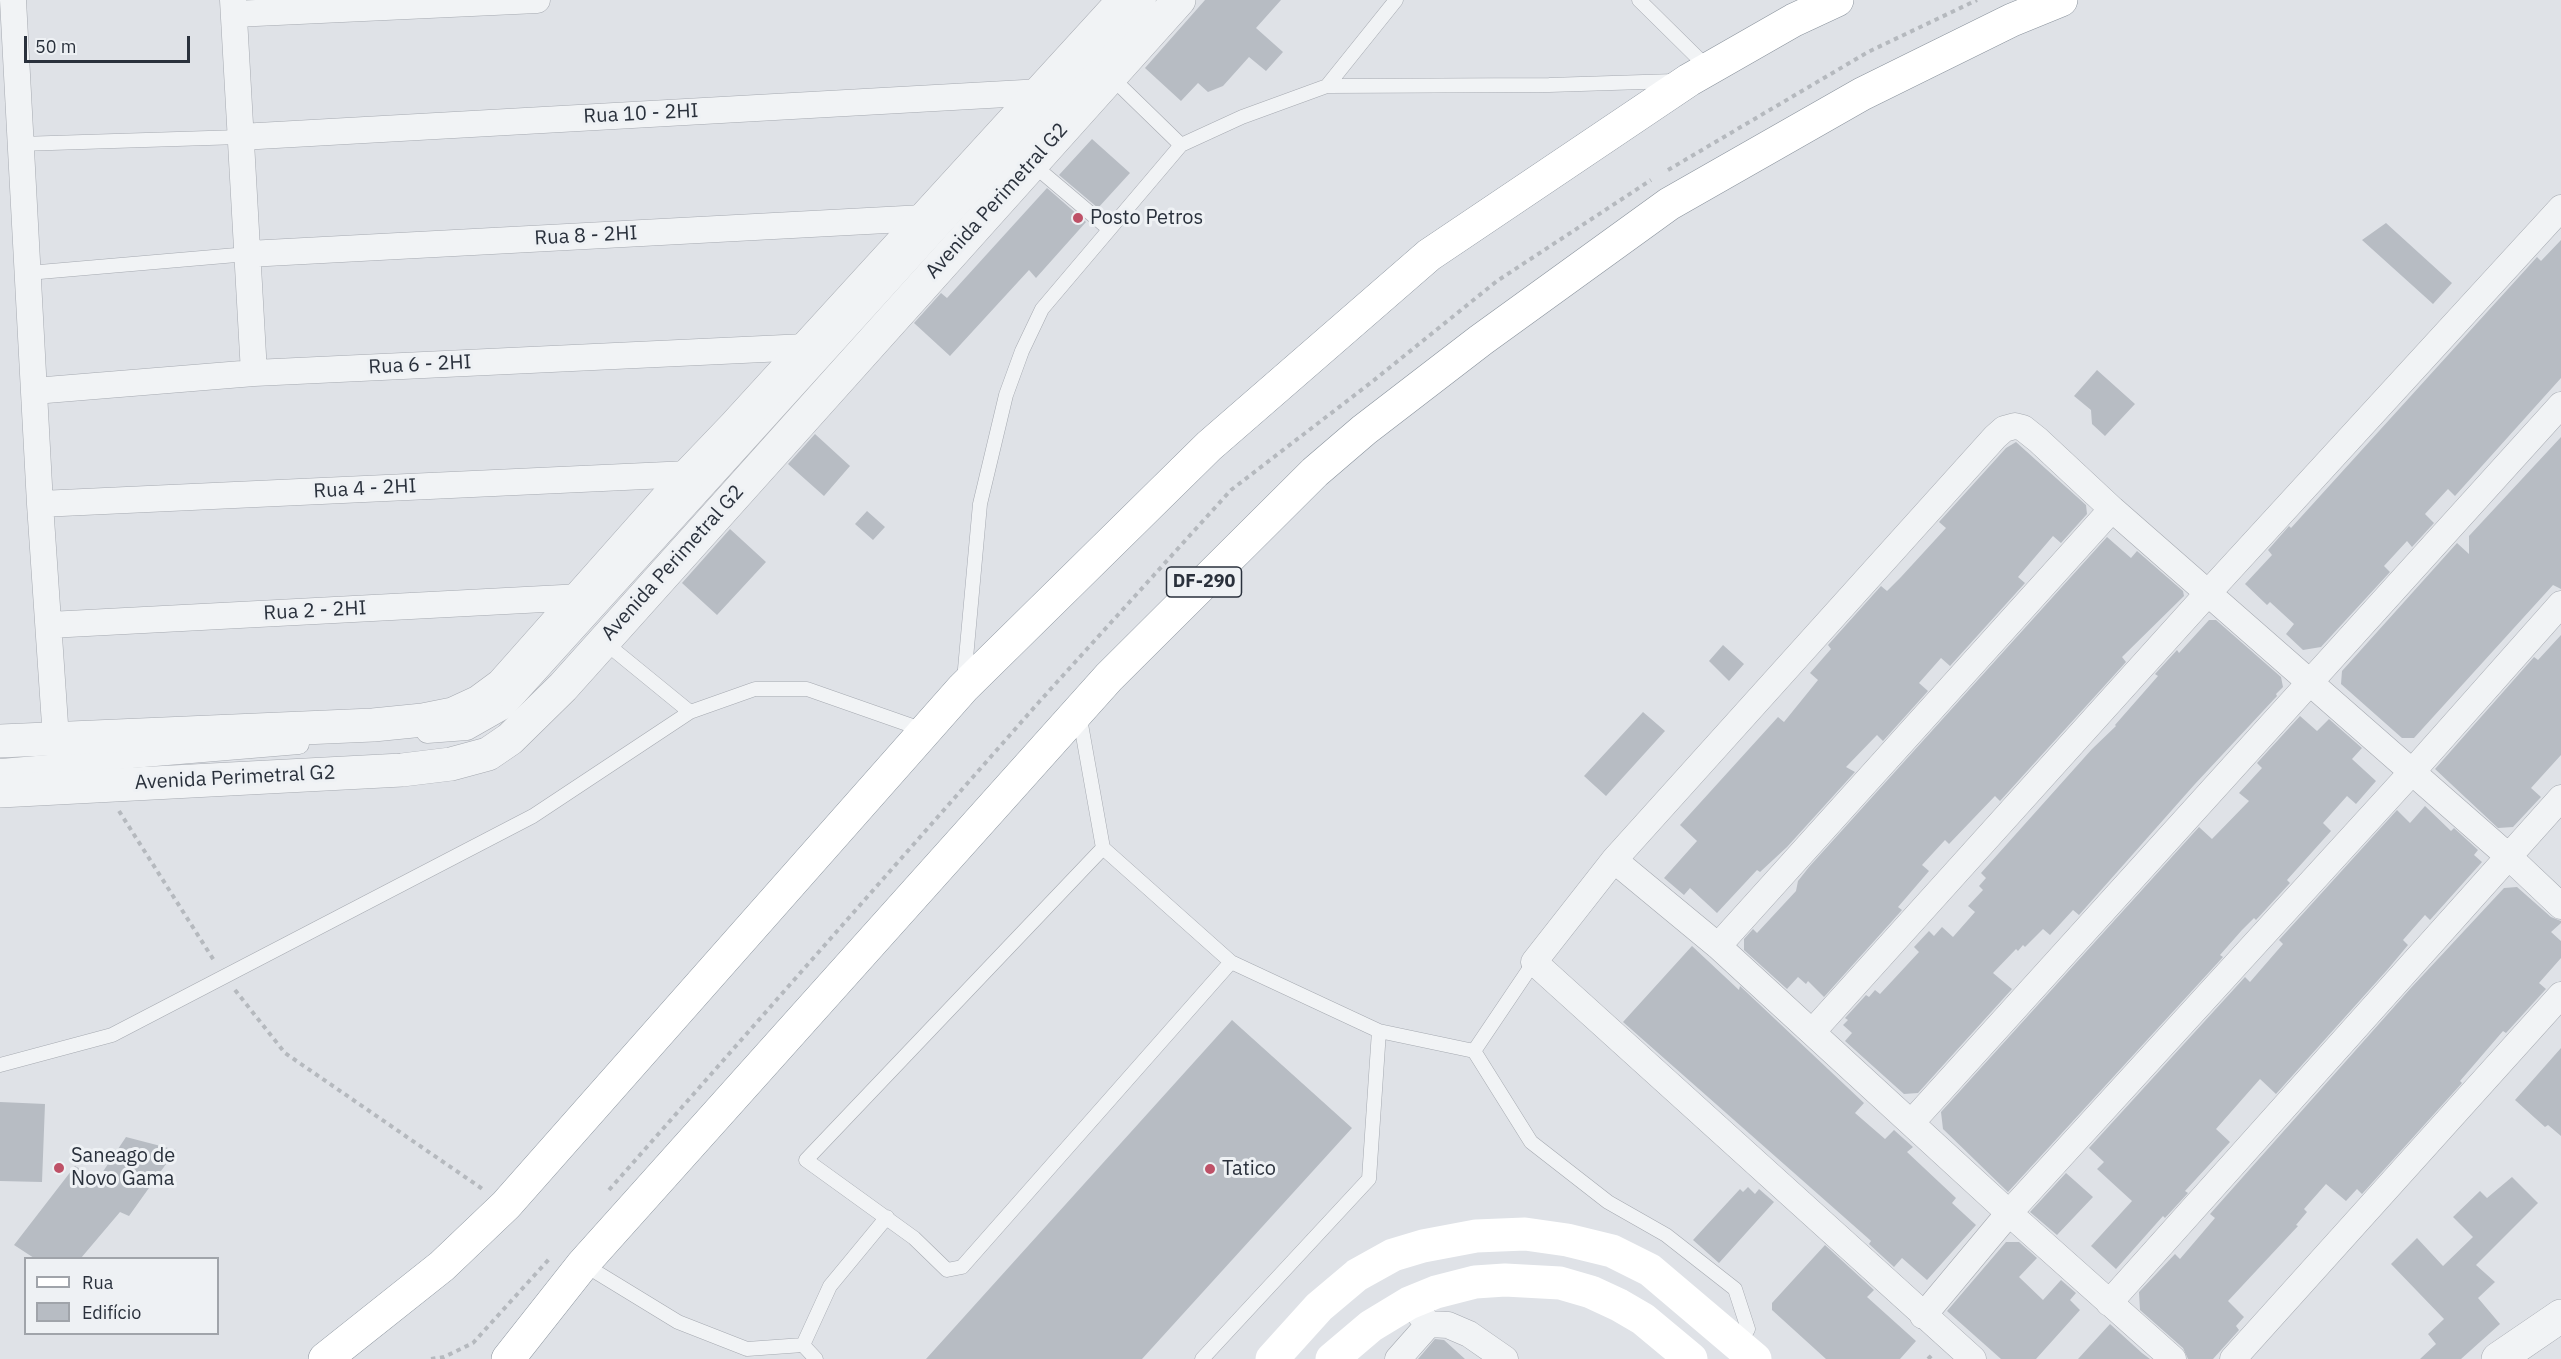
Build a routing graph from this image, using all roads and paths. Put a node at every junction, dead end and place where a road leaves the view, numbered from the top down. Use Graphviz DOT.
graph roads {
  1 [pos="13,0"];
  2 [pos="537,0"];
  3 [pos="1124,0"];
  4 [pos="1146,0"];
  5 [pos="1179,0"];
  6 [pos="1396,0"];
  7 [pos="1639,0"];
  8 [pos="2061,0"];
  9 [pos="1831,1"];
  10 [pos="233,7"];
  11 [pos="1789,10"];
  12 [pos="1110,75"];
  13 [pos="1699,75"];
  14 [pos="1327,86"];
  15 [pos="1042,92"];
  16 [pos="240,137"];
  17 [pos="20,144"];
  18 [pos="1181,145"];
  19 [pos="1031,163"];
  20 [pos="2561,208"];
  21 [pos="924,218"];
  22 [pos="1109,229"];
  23 [pos="248,254"];
  24 [pos="28,273"];
  25 [pos="806,347"];
  26 [pos="254,373"];
  27 [pos="34,391"];
  28 [pos="791,396"];
  29 [pos="2561,405"];
  30 [pos="751,440"];
  31 [pos="689,474"];
  32 [pos="40,504"];
  33 [pos="2112,509"];
  34 [pos="2208,593"];
  35 [pos="582,597"];
  36 [pos="2561,604"];
  37 [pos="49,626"];
  38 [pos="603,641"];
  39 [pos="2310,681"];
  40 [pos="963,688"];
  41 [pos="1079,711"];
  42 [pos="690,712"];
  43 [pos="926,730"];
  44 [pos="56,739"];
  45 [pos="0,741"];
  46 [pos="0,769"];
  47 [pos="2411,772"];
  48 [pos="103,785"];
  49 [pos="0,791"];
  50 [pos="2561,798"];
  51 [pos="1103,848"];
  52 [pos="2508,856"];
  53 [pos="1614,860"];
  54 [pos="2561,906"];
  55 [pos="1718,946"];
  56 [pos="1231,962"];
  57 [pos="1534,963"];
  58 [pos="224,976"];
  59 [pos="2561,995"];
  60 [pos="1379,1031"];
  61 [pos="1813,1031"];
  62 [pos="1474,1051"];
  63 [pos="0,1065"];
  64 [pos="1911,1123"];
  65 [pos="506,1205"];
  66 [pos="2009,1213"];
  67 [pos="887,1217"];
  68 [pos="583,1264"];
  69 [pos="2109,1303"];
  70 [pos="1419,1314"];
  71 [pos="1923,1316"];
  72 [pos="2561,1316"];
  73 [pos="803,1345"];
  74 [pos="1747,1354"];
  75 [pos="325,1359"];
  76 [pos="508,1359"];
  77 [pos="816,1359"];
  78 [pos="1202,1359"];
  79 [pos="1272,1359"];
  80 [pos="1332,1359"];
  81 [pos="1398,1359"];
  82 [pos="1505,1359"];
  83 [pos="1691,1359"];
  84 [pos="1973,1359"];
  85 [pos="2173,1359"];
  86 [pos="2234,1359"];
  87 [pos="2498,1359"];
  1 -- 17 [label="street"];
  2 -- 10 [label="street"];
  3 -- 15 [label="street, Avenida Perimetral G2"];
  4 -- 28 [label="street"];
  5 -- 12 [label="street, Avenida Perimetral G2"];
  6 -- 14 [label="lane"];
  7 -- 13 [label="lane"];
  8 -- 41 [label="main road, DF-290"];
  9 -- 11 [label="main road"];
  10 -- 16 [label="street"];
  11 -- 13 [label="main road"];
  12 -- 18 [label="lane"];
  12 -- 19 [label="street, Avenida Perimetral G2"];
  13 -- 14 [label="lane"];
  13 -- 40 [label="main road"];
  14 -- 18 [label="lane"];
  15 -- 16 [label="street, Rua 10 - 2HI"];
  15 -- 21 [label="street, Avenida Perimetral G2"];
  16 -- 17 [label="lane"];
  16 -- 23 [label="street"];
  17 -- 24 [label="street"];
  18 -- 22 [label="lane"];
  19 -- 22 [label="lane"];
  19 -- 28 [label="street, Avenida Perimetral G2"];
  20 -- 34 [label="street"];
  21 -- 23 [label="street, Rua 8 - 2HI"];
  21 -- 25 [label="street, Avenida Perimetral G2"];
  22 -- 40 [label="lane"];
  23 -- 24 [label="lane"];
  23 -- 26 [label="street"];
  24 -- 27 [label="street"];
  25 -- 26 [label="street, Rua 6 - 2HI"];
  25 -- 28 [label="street, Avenida Perimetral G2"];
  26 -- 27 [label="street, Rua 6 - 2HI"];
  27 -- 32 [label="street"];
  28 -- 30 [label="street, Avenida Perimetral G2"];
  28 -- 30 [label="street, Avenida Perimetral G2"];
  29 -- 39 [label="street"];
  30 -- 31 [label="street, Avenida Perimetral G2"];
  30 -- 38 [label="street, Avenida Perimetral G2"];
  30 -- 46 [label="street"];
  31 -- 32 [label="street, Rua 4 - 2HI"];
  31 -- 35 [label="street, Avenida Perimetral G2"];
  32 -- 37 [label="street"];
  33 -- 34 [label="street"];
  33 -- 53 [label="street"];
  33 -- 55 [label="street"];
  34 -- 39 [label="street"];
  34 -- 61 [label="street"];
  35 -- 37 [label="street, Rua 2 - 2HI"];
  35 -- 44 [label="street, Avenida Perimetral G2"];
  36 -- 47 [label="street"];
  37 -- 44 [label="street"];
  38 -- 42 [label="lane"];
  38 -- 48 [label="street, Avenida Perimetral G2"];
  39 -- 47 [label="street"];
  39 -- 64 [label="street"];
  40 -- 43 [label="main road"];
  41 -- 51 [label="lane"];
  41 -- 68 [label="main road, DF-290"];
  42 -- 43 [label="lane"];
  42 -- 58 [label="lane"];
  43 -- 65 [label="main road"];
  44 -- 45 [label="street, Avenida Perimetral G2"];
  47 -- 52 [label="street"];
  47 -- 66 [label="street"];
  48 -- 49 [label="street, Avenida Perimetral G2"];
  48 -- 58 [label="path"];
  50 -- 52 [label="street"];
  51 -- 56 [label="lane"];
  51 -- 67 [label="lane"];
  52 -- 54 [label="street"];
  52 -- 69 [label="street"];
  53 -- 55 [label="street"];
  53 -- 57 [label="street"];
  55 -- 61 [label="street"];
  56 -- 60 [label="lane"];
  56 -- 67 [label="lane"];
  57 -- 62 [label="lane"];
  57 -- 71 [label="street"];
  58 -- 63 [label="lane"];
  58 -- 65 [label="path"];
  59 -- 86 [label="street"];
  60 -- 62 [label="lane"];
  60 -- 78 [label="lane"];
  61 -- 64 [label="street"];
  62 -- 74 [label="lane"];
  64 -- 66 [label="street"];
  65 -- 75 [label="main road"];
  66 -- 69 [label="street"];
  66 -- 71 [label="street"];
  67 -- 73 [label="lane"];
  68 -- 73 [label="lane"];
  68 -- 76 [label="main road, DF-290"];
  69 -- 85 [label="street"];
  70 -- 80 [label="main road"];
  70 -- 81 [label="street"];
  70 -- 82 [label="street"];
  70 -- 83 [label="main road"];
  71 -- 84 [label="street"];
  72 -- 87 [label="street"];
  73 -- 77 [label="lane"];
  74 -- 79 [label="main road"];
}
